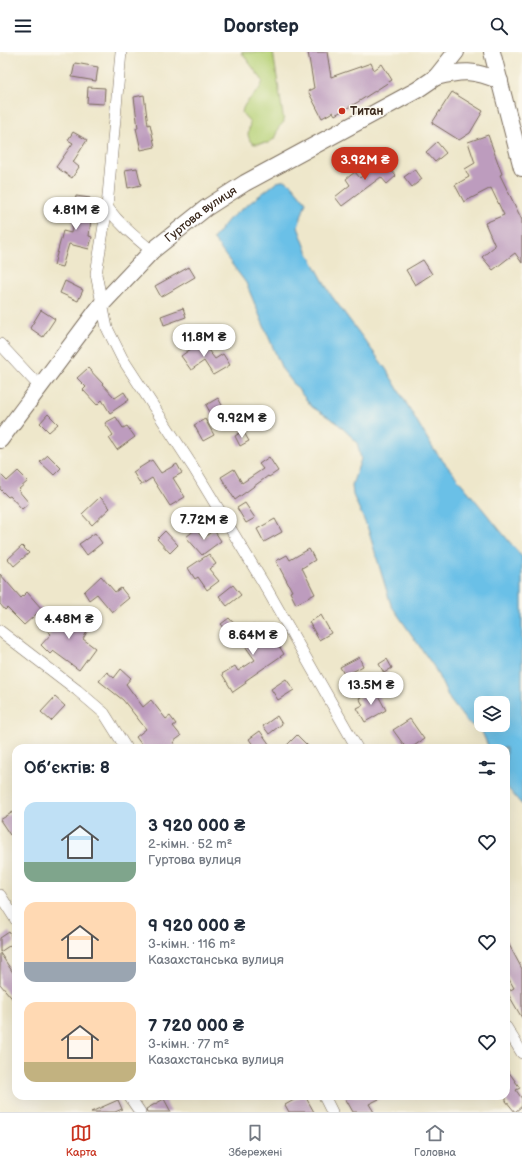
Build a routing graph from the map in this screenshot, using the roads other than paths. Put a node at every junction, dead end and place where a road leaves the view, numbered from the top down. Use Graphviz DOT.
graph roads {
  1 [pos="121,52"];
  2 [pos="456,52"];
  3 [pos="492,52"];
  4 [pos="436,77"];
  5 [pos="500,81"];
  6 [pos="522,168"];
  7 [pos="107,207"];
  8 [pos="152,251"];
  9 [pos="102,305"];
  10 [pos="0,344"];
  11 [pos="40,387"];
  12 [pos="0,440"];
  13 [pos="0,631"];
  14 [pos="123,744"];
  15 [pos="355,744"];
  16 [pos="0,895"];
  17 [pos="12,914"];
  18 [pos="510,1034"];
  19 [pos="522,1053"];
  20 [pos="132,1100"];
  21 [pos="326,1100"];
  22 [pos="140,1112"];
  23 [pos="332,1112"];
  1 -- 7 [label="street"];
  2 -- 4 [label="street, Гуртова вулиця"];
  3 -- 5 [label="street"];
  4 -- 5 [label="street"];
  4 -- 8 [label="street, Гуртова вулиця"];
  5 -- 6 [label="street"];
  7 -- 8 [label="street"];
  7 -- 9 [label="street"];
  8 -- 9 [label="street, Гуртова вулиця"];
  9 -- 11 [label="street, Гуртова вулиця"];
  9 -- 15 [label="street"];
  10 -- 11 [label="street"];
  11 -- 12 [label="street, Гуртова вулиця"];
  13 -- 14 [label="street"];
  16 -- 17 [label="street"];
  18 -- 19 [label="street"];
  20 -- 22 [label="street"];
  21 -- 23 [label="street"];
}
